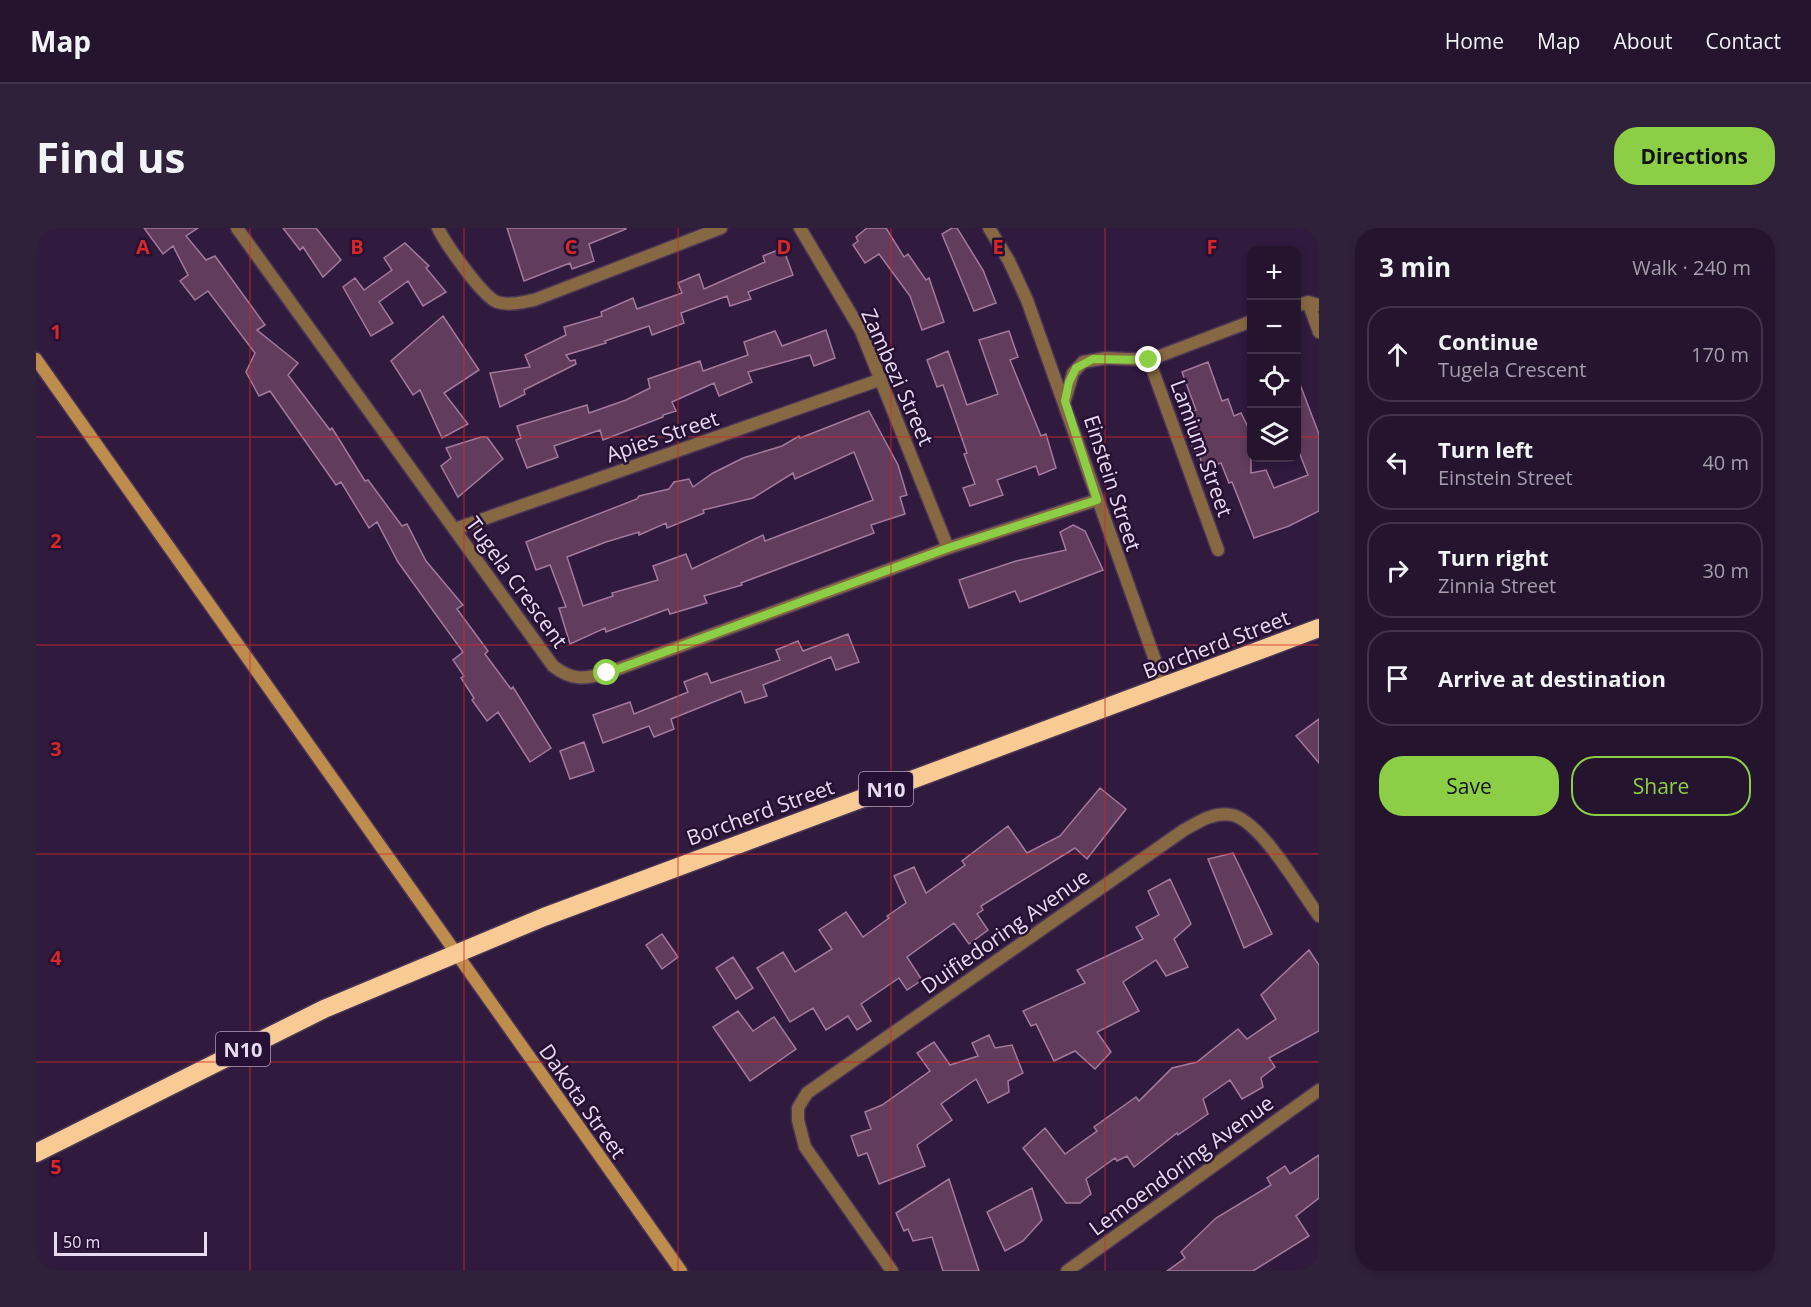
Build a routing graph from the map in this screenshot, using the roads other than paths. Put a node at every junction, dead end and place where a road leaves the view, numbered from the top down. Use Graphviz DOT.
graph roads {
  1 [pos="237,228"];
  2 [pos="438,228"];
  3 [pos="721,228"];
  4 [pos="800,228"];
  5 [pos="989,228"];
  6 [pos="1308,305"];
  7 [pos="1247,323"];
  8 [pos="1319,332"];
  9 [pos="36,359"];
  10 [pos="1149,360"];
  11 [pos="882,379"];
  12 [pos="1065,401"];
  13 [pos="1097,500"];
  14 [pos="455,529"];
  15 [pos="948,548"];
  16 [pos="1218,550"];
  17 [pos="1319,628"];
  18 [pos="1165,688"];
  19 [pos="1319,916"];
  20 [pos="454,953"];
  21 [pos="1319,1090"];
  22 [pos="36,1153"];
  23 [pos="681,1271"];
  24 [pos="892,1271"];
  25 [pos="1067,1271"];
  1 -- 14 [label="street, Tugela Crescent"];
  2 -- 3 [label="street"];
  4 -- 11 [label="street, Zambezi Street"];
  5 -- 12 [label="street, Einstein Street"];
  6 -- 8 [label="street"];
  7 -- 10 [label="street"];
  9 -- 20 [label="street, Dakota Street"];
  10 -- 12 [label="street"];
  10 -- 16 [label="street, Lamium Street"];
  11 -- 14 [label="street, Apies Street"];
  11 -- 15 [label="street, Zambezi Street"];
  12 -- 13 [label="street, Einstein Street"];
  13 -- 15 [label="street, Tugela Crescent"];
  13 -- 18 [label="street, Einstein Street"];
  14 -- 15 [label="street, Tugela Crescent"];
  17 -- 18 [label="highway, Borcherd Street / N10"];
  18 -- 20 [label="highway, Borcherd Street / N10"];
  19 -- 24 [label="street, Duifiedoring Avenue"];
  20 -- 22 [label="highway, N10"];
  20 -- 23 [label="street, Dakota Street"];
  21 -- 25 [label="street, Lemoendoring Avenue"];
}
